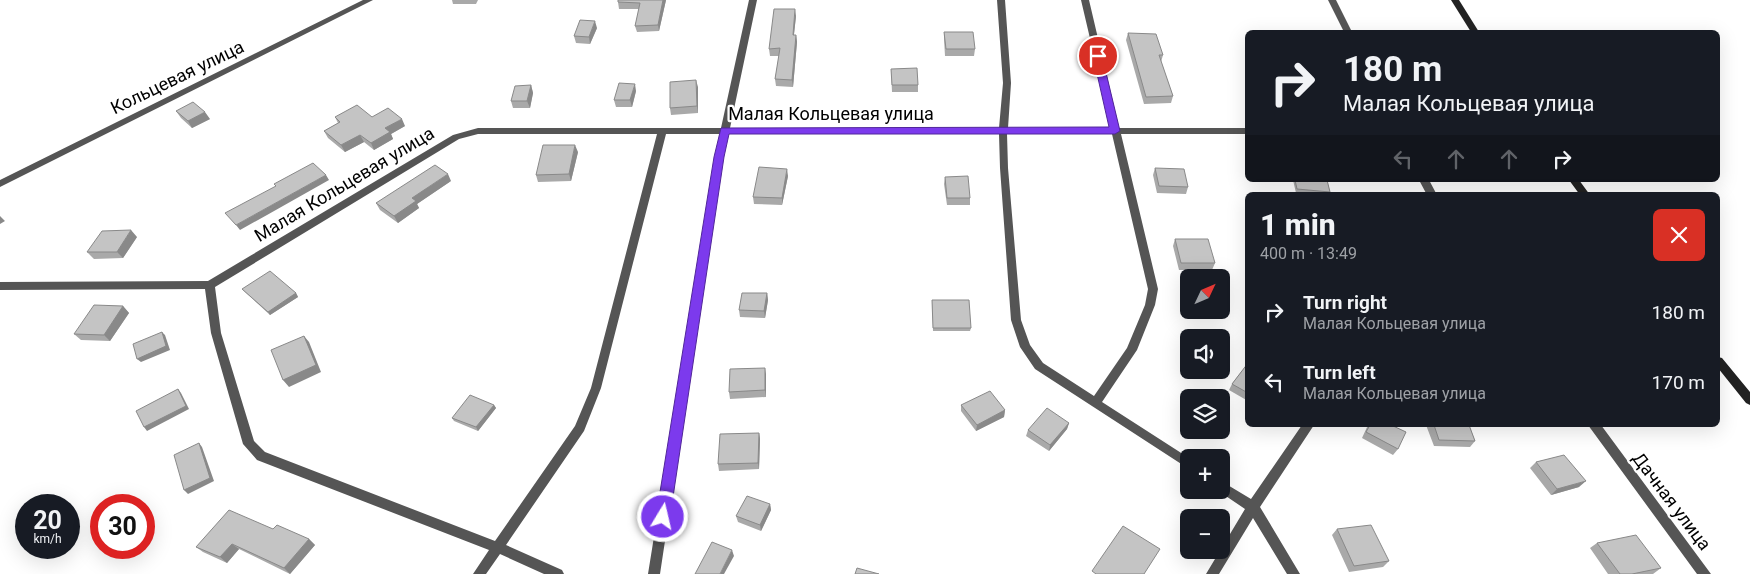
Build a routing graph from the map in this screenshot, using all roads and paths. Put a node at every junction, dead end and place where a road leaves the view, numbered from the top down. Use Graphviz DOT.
graph roads {
  1 [pos="369,0"];
  2 [pos="753,0"];
  3 [pos="1001,0"];
  4 [pos="1085,0"];
  5 [pos="1332,0"];
  6 [pos="1455,0"];
  7 [pos="1347,30"];
  8 [pos="1474,30"];
  9 [pos="725,130"];
  10 [pos="662,131"];
  11 [pos="1004,131"];
  12 [pos="1115,131"];
  13 [pos="1245,131"];
  14 [pos="0,184"];
  15 [pos="210,285"];
  16 [pos="0,286"];
  17 [pos="1720,363"];
  18 [pos="1750,400"];
  19 [pos="1096,402"];
  20 [pos="1307,427"];
  21 [pos="1595,427"];
  22 [pos="1180,458"];
  23 [pos="1230,492"];
  24 [pos="1253,507"];
  25 [pos="496,547"];
  26 [pos="479,574"];
  27 [pos="558,574"];
  28 [pos="654,574"];
  29 [pos="1212,574"];
  30 [pos="1294,574"];
  31 [pos="1705,574"];
  1 -- 14 [label="street, Кольцевая улица"];
  2 -- 9 [label="street"];
  3 -- 11 [label="street"];
  4 -- 12 [label="street"];
  5 -- 7 [label="street"];
  6 -- 8 [label="street"];
  9 -- 10 [label="street, Малая Кольцевая улица"];
  9 -- 11 [label="street, Малая Кольцевая улица"];
  9 -- 28 [label="street"];
  10 -- 15 [label="street, Малая Кольцевая улица"];
  10 -- 25 [label="street"];
  11 -- 12 [label="street, Малая Кольцевая улица"];
  11 -- 19 [label="street"];
  12 -- 13 [label="street, Малая Кольцевая улица"];
  12 -- 19 [label="street"];
  15 -- 16 [label="street"];
  15 -- 25 [label="street"];
  17 -- 18 [label="street"];
  19 -- 22 [label="street"];
  20 -- 24 [label="street"];
  21 -- 31 [label="street, Дачная улица"];
  23 -- 24 [label="street"];
  24 -- 29 [label="street"];
  24 -- 30 [label="street"];
  25 -- 26 [label="street"];
  25 -- 27 [label="street"];
}
